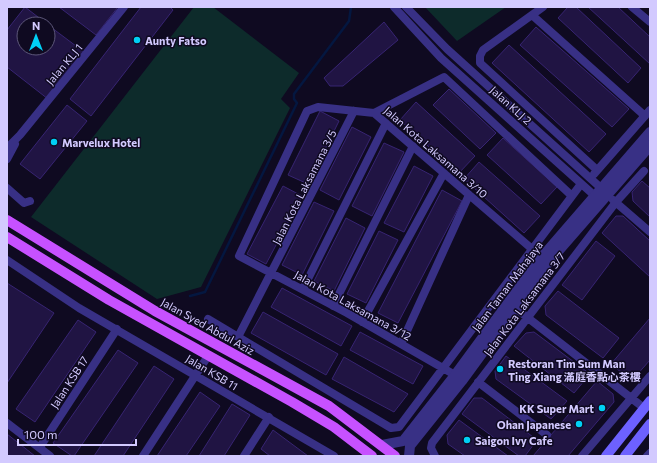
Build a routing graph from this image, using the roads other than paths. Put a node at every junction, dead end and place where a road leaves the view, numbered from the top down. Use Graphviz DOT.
graph roads {
  1 [pos="124,7"];
  2 [pos="394,7"];
  3 [pos="406,7"];
  4 [pos="543,7"];
  5 [pos="632,7"];
  6 [pos="532,15"];
  7 [pos="650,22"];
  8 [pos="354,111"];
  9 [pos="374,112"];
  10 [pos="648,113"];
  11 [pos="386,123"];
  12 [pos="650,132"];
  13 [pos="20,135"];
  14 [pos="413,146"];
  15 [pos="650,146"];
  16 [pos="7,148"];
  17 [pos="7,158"];
  18 [pos="596,170"];
  19 [pos="644,171"];
  20 [pos="444,173"];
  21 [pos="589,178"];
  22 [pos="581,184"];
  23 [pos="7,188"];
  24 [pos="601,193"];
  25 [pos="469,195"];
  26 [pos="572,196"];
  27 [pos="30,201"];
  28 [pos="616,202"];
  29 [pos="7,220"];
  30 [pos="650,232"];
  31 [pos="7,237"];
  32 [pos="532,249"];
  33 [pos="239,256"];
  34 [pos="7,260"];
  35 [pos="545,260"];
  36 [pos="273,273"];
  37 [pos="303,289"];
  38 [pos="512,305"];
  39 [pos="333,306"];
  40 [pos="527,317"];
  41 [pos="208,319"];
  42 [pos="362,322"];
  43 [pos="117,329"];
  44 [pos="238,337"];
  45 [pos="401,344"];
  46 [pos="208,356"];
  47 [pos="443,367"];
  48 [pos="196,375"];
  49 [pos="455,375"];
  50 [pos="650,376"];
  51 [pos="478,382"];
  52 [pos="631,399"];
  53 [pos="647,404"];
  54 [pos="269,417"];
  55 [pos="7,423"];
  56 [pos="650,424"];
  57 [pos="547,435"];
  58 [pos="382,446"];
  59 [pos="40,447"];
  60 [pos="650,453"];
  61 [pos="434,455"];
  62 [pos="50,456"];
  63 [pos="143,456"];
  64 [pos="244,456"];
  65 [pos="334,456"];
  66 [pos="372,456"];
  67 [pos="395,456"];
  68 [pos="409,456"];
  69 [pos="582,456"];
  70 [pos="606,456"];
  71 [pos="625,456"];
  72 [pos="647,456"];
  1 -- 13 [label="street, Jalan KLJ 1"];
  2 -- 22 [label="street, Jalan KLJ 2"];
  3 -- 21 [label="street, Jalan KLJ 2"];
  4 -- 6 [label="street"];
  5 -- 7 [label="street"];
  6 -- 10 [label="street"];
  6 -- 18 [label="street"];
  8 -- 9 [label="street, Jalan Kota Laksamana 3/10"];
  8 -- 33 [label="street, Jalan Kota Laksamana 3/10"];
  8 -- 36 [label="street, Jalan Kota Laksamana 3/5"];
  9 -- 11 [label="street, Jalan Kota Laksamana 3/10"];
  9 -- 26 [label="street"];
  10 -- 18 [label="street"];
  11 -- 14 [label="street, Jalan Kota Laksamana 3/10"];
  11 -- 37 [label="street"];
  12 -- 24 [label="street, Jalan Taman Mahajaya"];
  13 -- 16 [label="street, Jalan KLJ 1"];
  13 -- 17 [label="street, Jalan KLJ 1"];
  14 -- 20 [label="street, Jalan Kota Laksamana 3/10"];
  14 -- 39 [label="street"];
  15 -- 24 [label="street, Jalan Taman Mahajaya"];
  18 -- 21 [label="street"];
  19 -- 28 [label="street, Jalan Kota Laksamana 3/7"];
  20 -- 25 [label="street, Jalan Kota Laksamana 3/10"];
  20 -- 42 [label="street"];
  21 -- 24 [label="street, Jalan KLJ 2"];
  22 -- 24 [label="street, Jalan KLJ 2"];
  22 -- 26 [label="street"];
  23 -- 27 [label="street"];
  24 -- 28 [label="street"];
  24 -- 35 [label="street, Jalan Taman Mahajaya"];
  24 -- 35 [label="street, Jalan Taman Mahajaya"];
  25 -- 32 [label="street, Jalan Kota Laksamana 3/10"];
  25 -- 45 [label="street"];
  26 -- 32 [label="street"];
  28 -- 30 [label="street"];
  28 -- 40 [label="street, Jalan Kota Laksamana 3/7"];
  29 -- 58 [label="main road, Jalan Syed Abdul Aziz"];
  31 -- 46 [label="main road"];
  32 -- 35 [label="street, Jalan Kota Laksamana 3/10"];
  32 -- 47 [label="street"];
  33 -- 36 [label="street, Jalan Kota Laksamana 3/12"];
  34 -- 43 [label="street, Jalan KSB 11"];
  35 -- 38 [label="street, Jalan Taman Mahajaya"];
  36 -- 37 [label="street, Jalan Kota Laksamana 3/12"];
  36 -- 44 [label="street, Jalan Kota Laksamana 3/5"];
  37 -- 39 [label="street, Jalan Kota Laksamana 3/12"];
  38 -- 40 [label="street"];
  38 -- 49 [label="street, Jalan Taman Mahajaya"];
  38 -- 68 [label="street, Jalan Taman Mahajaya"];
  39 -- 42 [label="street, Jalan Kota Laksamana 3/12"];
  40 -- 51 [label="street, Jalan Kota Laksamana 3/7"];
  40 -- 52 [label="street"];
  41 -- 44 [label="street"];
  42 -- 45 [label="street, Jalan Kota Laksamana 3/12"];
  43 -- 48 [label="street, Jalan KSB 11"];
  43 -- 59 [label="street, Jalan KSB 17"];
  44 -- 47 [label="street"];
  45 -- 47 [label="street, Jalan Kota Laksamana 3/12"];
  46 -- 48 [label="street"];
  46 -- 66 [label="main road"];
  47 -- 49 [label="street, Jalan Kota Laksamana 3/12"];
  48 -- 54 [label="street, Jalan KSB 11"];
  48 -- 63 [label="street"];
  49 -- 58 [label="street, Jalan Taman Mahajaya"];
  50 -- 52 [label="street"];
  51 -- 57 [label="street"];
  51 -- 61 [label="street, Jalan Kota Laksamana 3/7"];
  52 -- 53 [label="street"];
  52 -- 69 [label="street"];
  53 -- 70 [label="main road"];
  54 -- 64 [label="street"];
  54 -- 65 [label="street, Jalan KSB 11"];
  55 -- 59 [label="street"];
  56 -- 71 [label="main road"];
  58 -- 67 [label="main road, Jalan Syed Abdul Aziz"];
  59 -- 62 [label="street"];
  60 -- 72 [label="street"];
}
